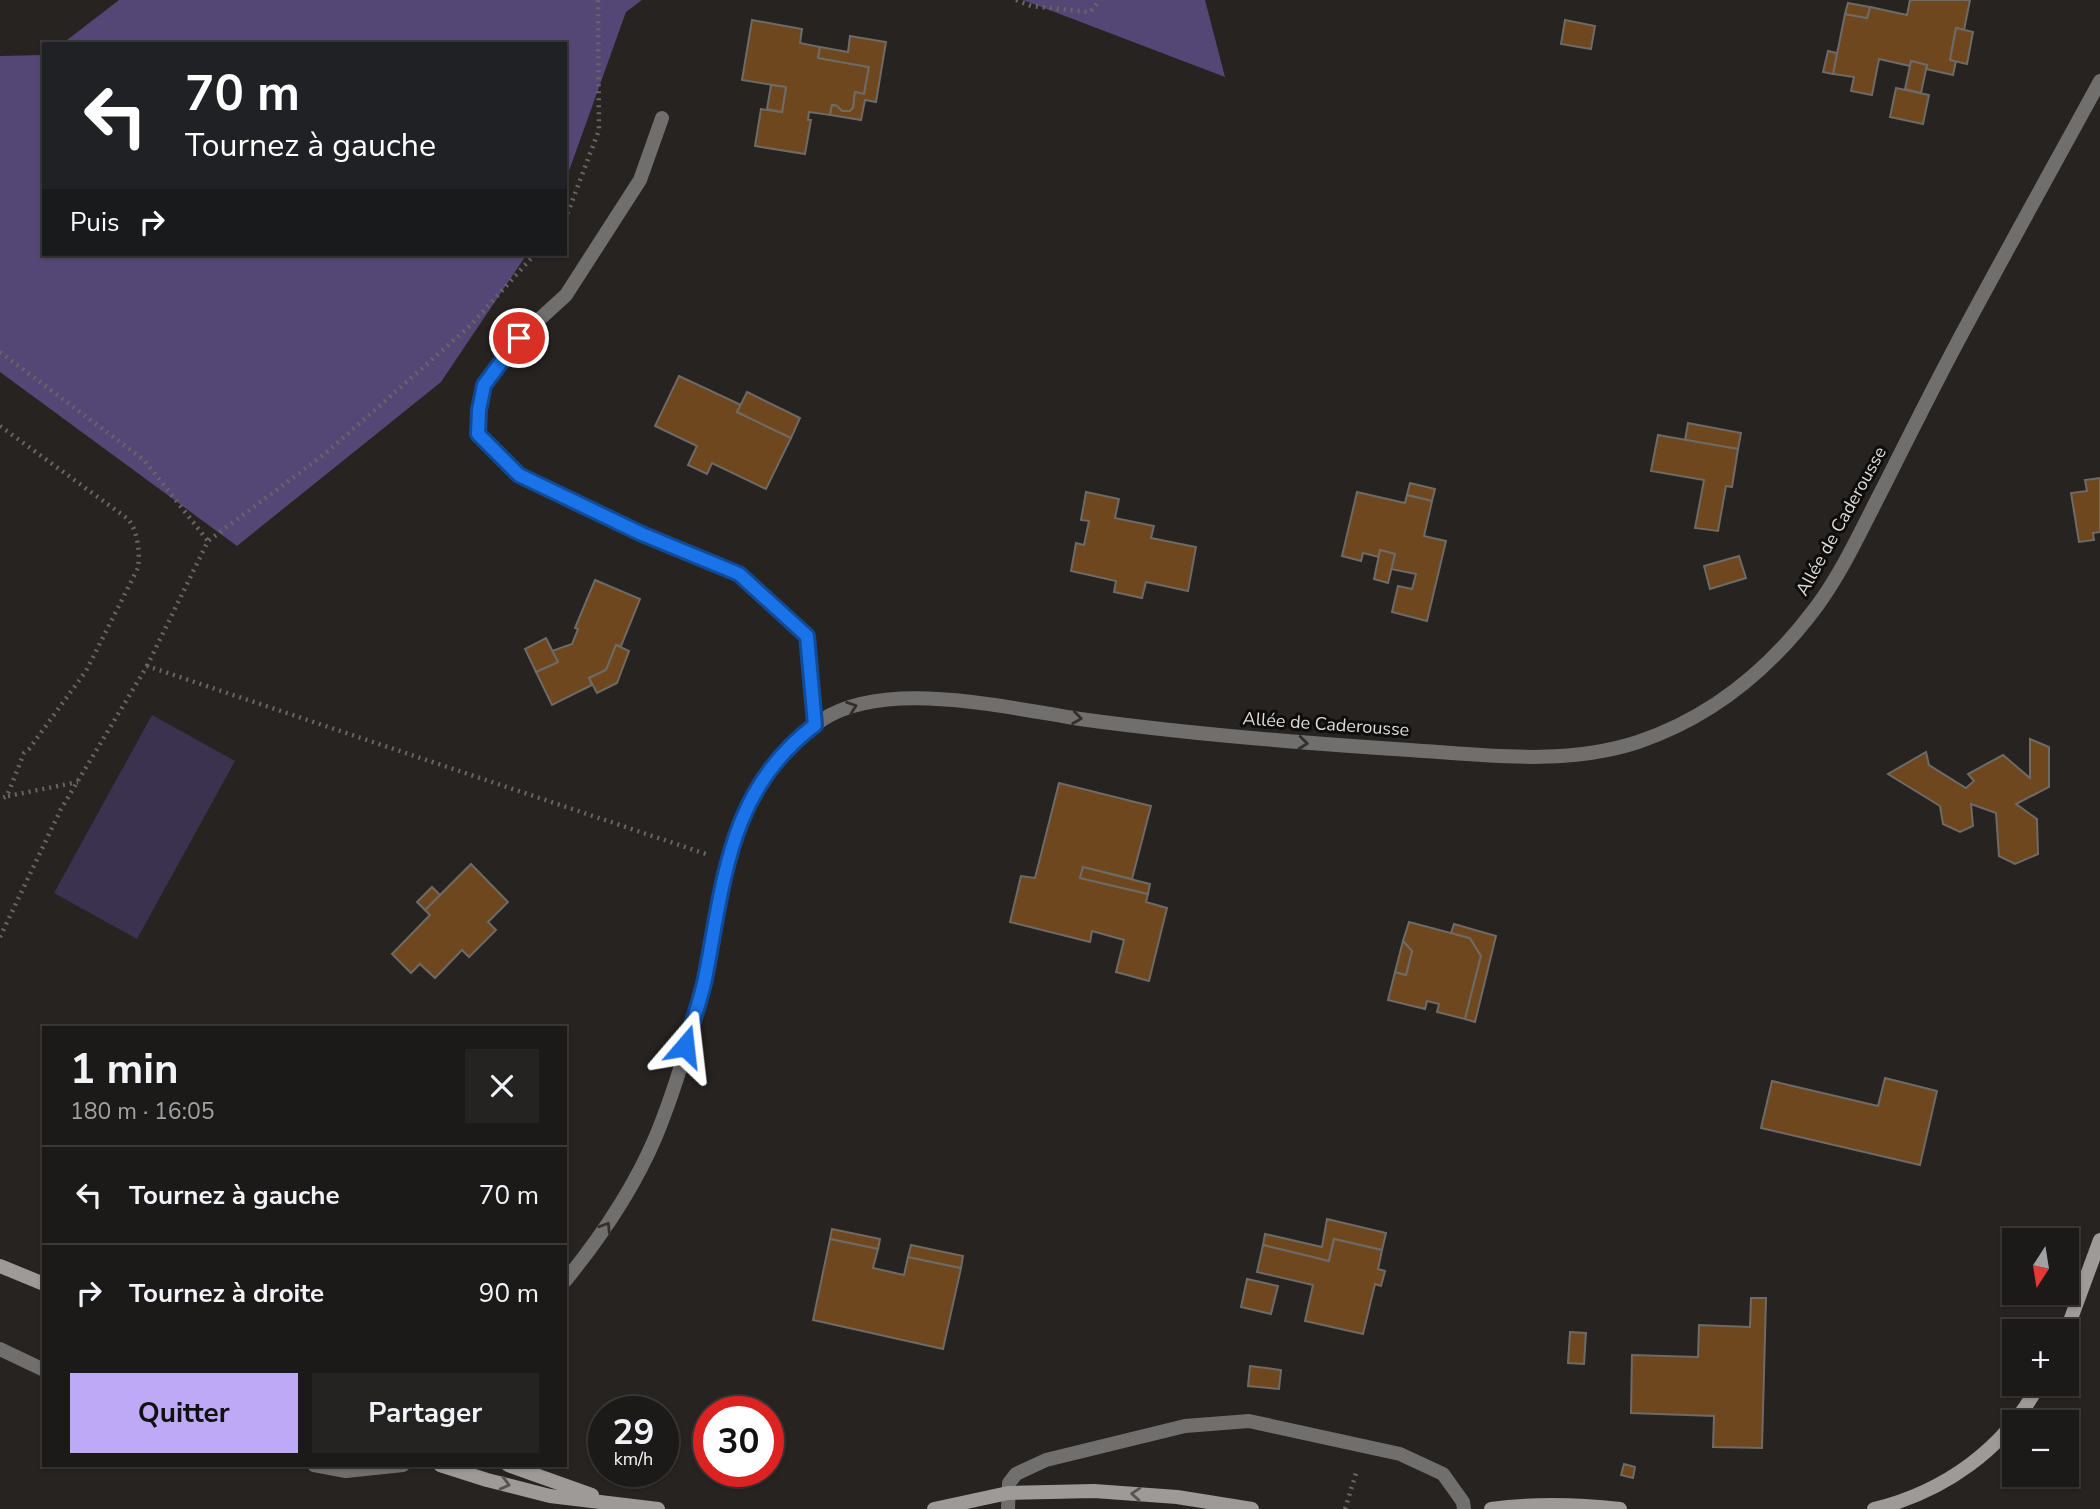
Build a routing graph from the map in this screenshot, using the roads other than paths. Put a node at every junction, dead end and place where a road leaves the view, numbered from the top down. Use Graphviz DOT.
graph roads {
  1 [pos="2100,81"];
  2 [pos="662,118"];
  3 [pos="815,725"];
  4 [pos="2100,1240"];
  5 [pos="0,1266"];
  6 [pos="567,1279"];
  7 [pos="42,1283"];
  8 [pos="2071,1319"];
  9 [pos="0,1349"];
  10 [pos="42,1369"];
  11 [pos="2030,1396"];
  12 [pos="325,1467"];
  13 [pos="384,1467"];
  14 [pos="446,1467"];
  15 [pos="514,1467"];
  16 [pos="1008,1493"];
  17 [pos="620,1505"];
  18 [pos="658,1509"];
  19 [pos="934,1509"];
  20 [pos="1008,1509"];
  21 [pos="1252,1509"];
  22 [pos="1464,1509"];
  23 [pos="1491,1509"];
  24 [pos="1620,1509"];
  25 [pos="1874,1509"];
  3 -- 1 [label="street, Allée de Caderousse, one-way"];
  2 -- 3 [label="street"];
  6 -- 3 [label="street, Allée de Caderousse, one-way"];
  4 -- 8 [label="street"];
  5 -- 7 [label="street"];
  9 -- 10 [label="street"];
  11 -- 25 [label="street"];
  12 -- 13 [label="street"];
  14 -- 17 [label="street, one-way"];
  15 -- 17 [label="street"];
  16 -- 19 [label="street"];
  16 -- 20 [label="street"];
  21 -- 16 [label="street, one-way"];
  16 -- 22 [label="street"];
  17 -- 18 [label="street"];
  23 -- 24 [label="street"];
}
